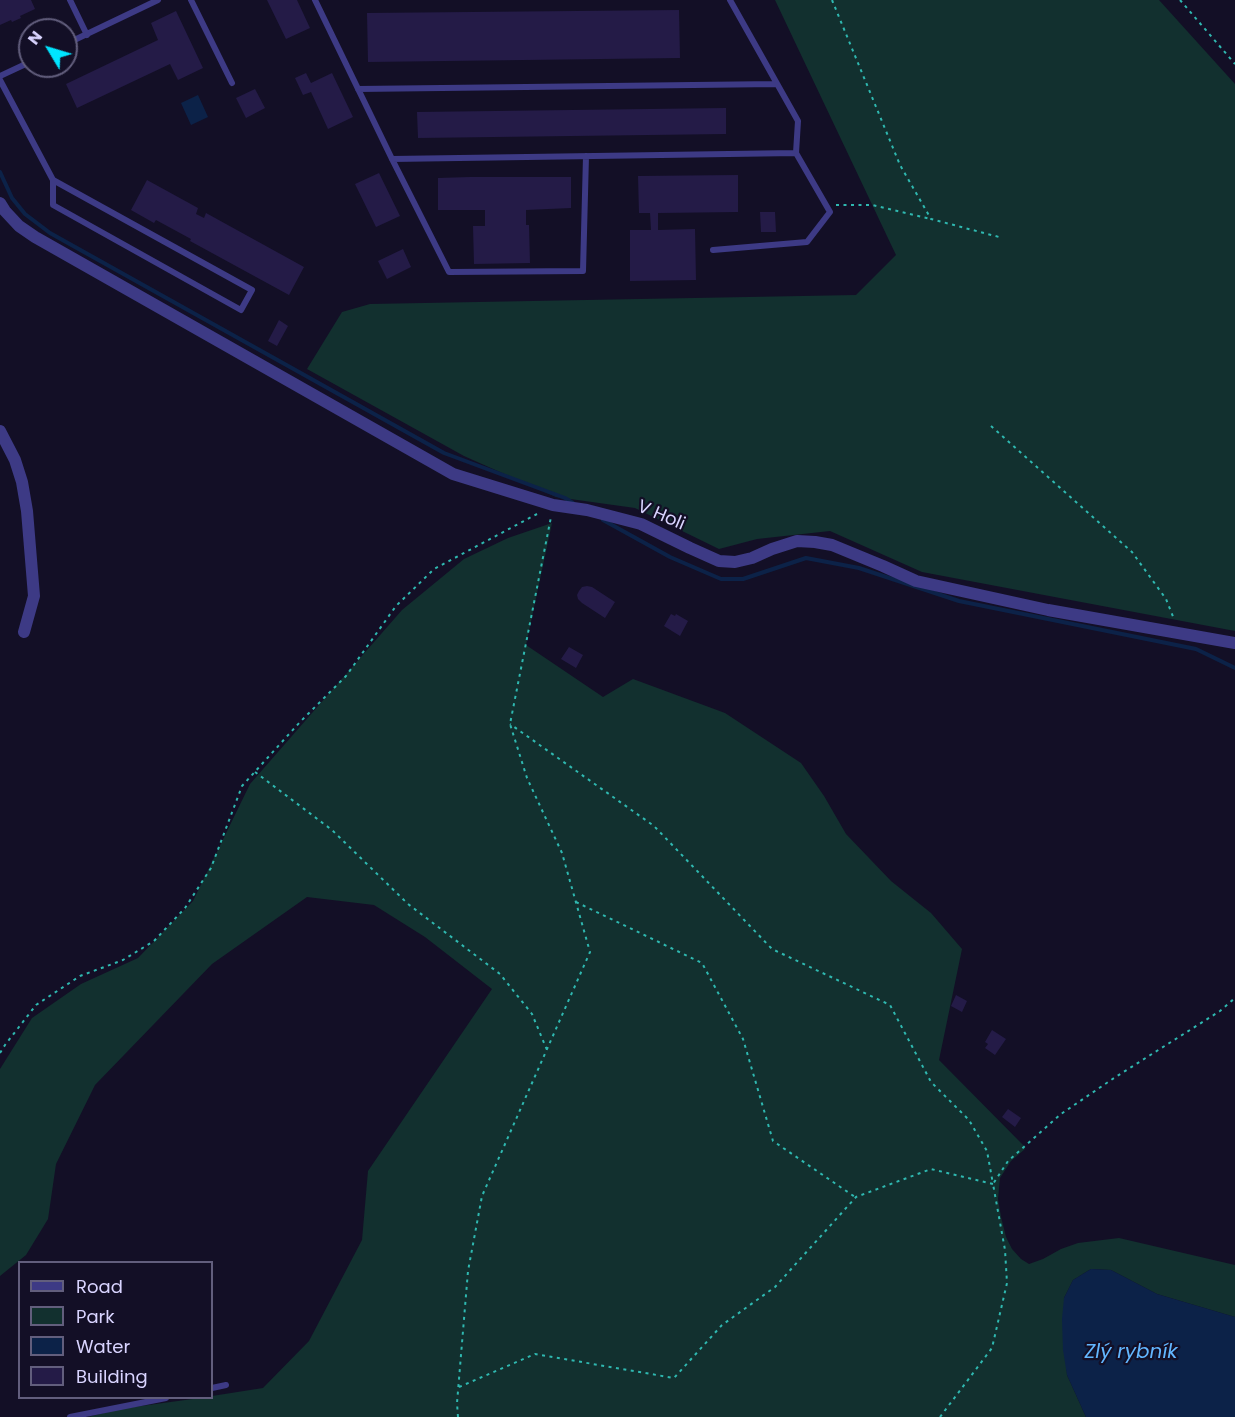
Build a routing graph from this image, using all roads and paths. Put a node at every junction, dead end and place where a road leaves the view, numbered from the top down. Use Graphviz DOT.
graph roads {
  1 [pos="70,0"];
  2 [pos="158,0"];
  3 [pos="191,0"];
  4 [pos="315,0"];
  5 [pos="730,0"];
  6 [pos="832,0"];
  7 [pos="1180,0"];
  8 [pos="87,34"];
  9 [pos="78,38"];
  10 [pos="1235,63"];
  11 [pos="18,68"];
  12 [pos="0,78"];
  13 [pos="232,83"];
  14 [pos="777,84"];
  15 [pos="358,89"];
  16 [pos="796,153"];
  17 [pos="586,156"];
  18 [pos="392,159"];
  19 [pos="53,180"];
  20 [pos="0,203"];
  21 [pos="826,205"];
  22 [pos="931,219"];
  23 [pos="999,237"];
  24 [pos="712,250"];
  25 [pos="991,426"];
  26 [pos="0,431"];
  27 [pos="553,505"];
  28 [pos="24,632"];
  29 [pos="1179,633"];
  30 [pos="1235,643"];
  31 [pos="510,724"];
  32 [pos="255,772"];
  33 [pos="576,902"];
  34 [pos="1235,998"];
  35 [pos="546,1050"];
  36 [pos="0,1053"];
  37 [pos="993,1184"];
  38 [pos="856,1197"];
  39 [pos="226,1385"];
  40 [pos="459,1387"];
  41 [pos="213,1388"];
  42 [pos="161,1399"];
  43 [pos="70,1417"];
  44 [pos="458,1417"];
  45 [pos="940,1417"];
  1 -- 8 [label="lane"];
  2 -- 8 [label="lane"];
  3 -- 13 [label="lane"];
  4 -- 15 [label="lane"];
  5 -- 14 [label="lane"];
  6 -- 22 [label="path"];
  7 -- 10 [label="path"];
  8 -- 9 [label="lane"];
  11 -- 12 [label="lane"];
  12 -- 19 [label="lane"];
  14 -- 15 [label="lane"];
  14 -- 16 [label="lane"];
  15 -- 18 [label="lane"];
  16 -- 17 [label="lane"];
  16 -- 21 [label="lane"];
  17 -- 18 [label="lane"];
  17 -- 18 [label="lane"];
  19 -- 19 [label="lane"];
  20 -- 27 [label="street, V Holi"];
  21 -- 22 [label="path"];
  21 -- 24 [label="lane"];
  22 -- 23 [label="path"];
  25 -- 29 [label="path"];
  26 -- 28 [label="street"];
  27 -- 29 [label="street, V Holi"];
  27 -- 31 [label="path"];
  27 -- 32 [label="path"];
  29 -- 30 [label="street, V Holi"];
  31 -- 33 [label="path"];
  31 -- 37 [label="path"];
  32 -- 35 [label="path"];
  32 -- 36 [label="path"];
  33 -- 35 [label="path"];
  33 -- 38 [label="path"];
  34 -- 37 [label="path"];
  35 -- 40 [label="path"];
  37 -- 38 [label="path"];
  37 -- 45 [label="path"];
  38 -- 40 [label="path"];
  39 -- 41 [label="lane"];
  40 -- 44 [label="path"];
  42 -- 43 [label="lane"];
}
